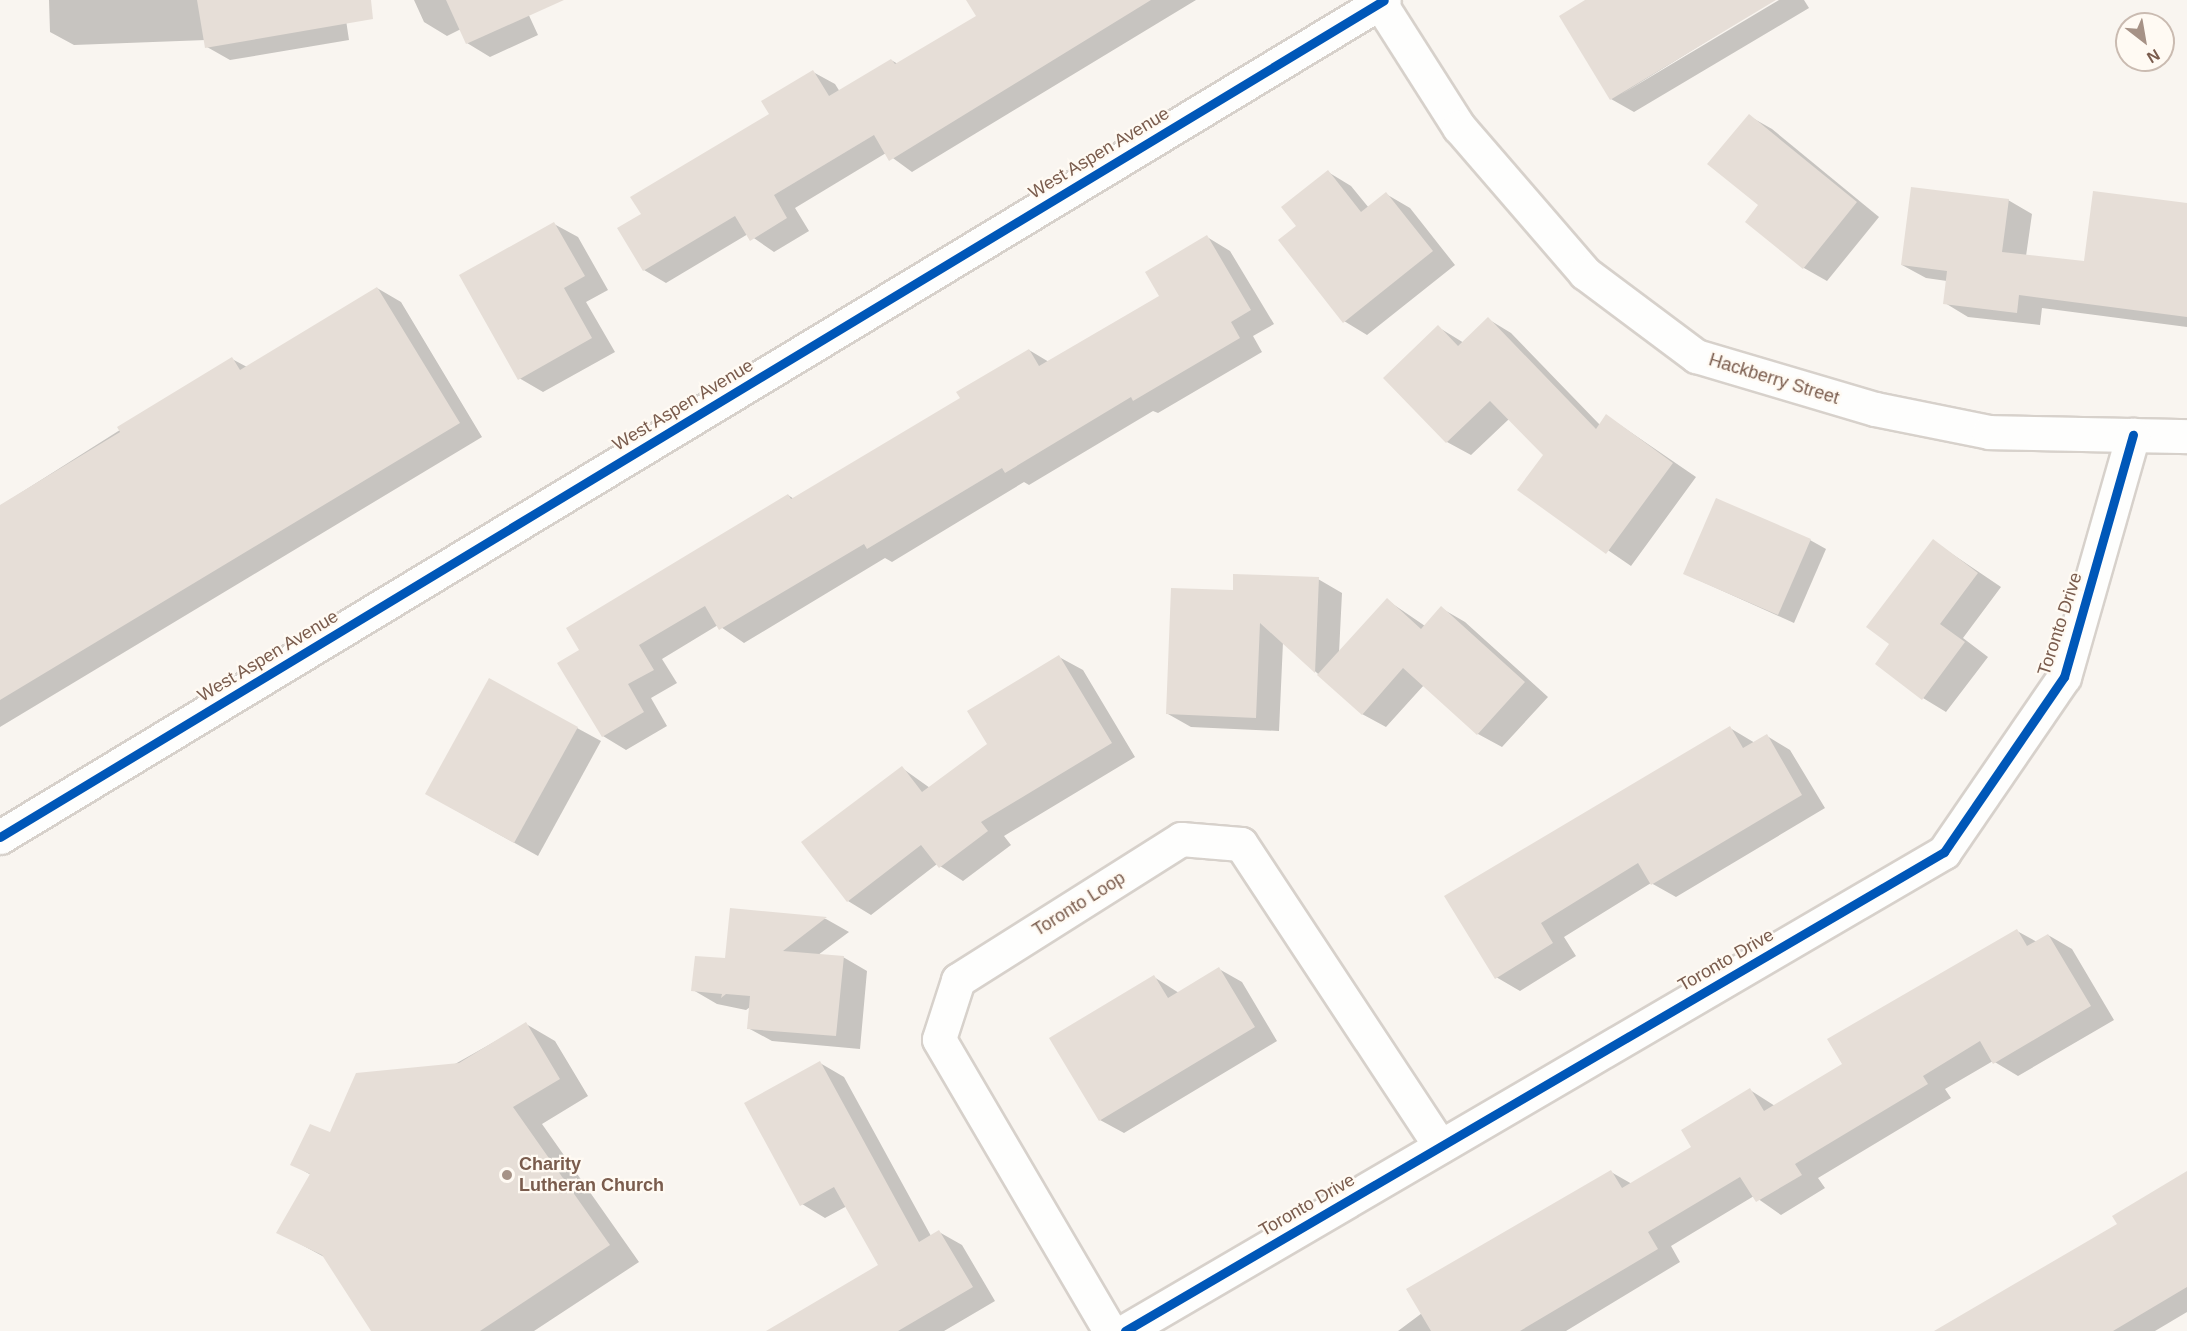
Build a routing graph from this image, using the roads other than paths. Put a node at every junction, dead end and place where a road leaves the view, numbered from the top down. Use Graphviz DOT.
graph roads {
  1 [pos="1381,1"];
  2 [pos="2133,435"];
  3 [pos="2187,436"];
  4 [pos="0,837"];
  5 [pos="1440,1146"];
  6 [pos="1110,1331"];
  7 [pos="1125,1331"];
  1 -- 2 [label="street, Hackberry Street"];
  1 -- 4 [label="street, West Aspen Avenue"];
  2 -- 3 [label="street, Hackberry Street"];
  2 -- 5 [label="street, Toronto Drive"];
  5 -- 6 [label="street, Toronto Loop"];
  5 -- 7 [label="street, Toronto Drive"];
}
